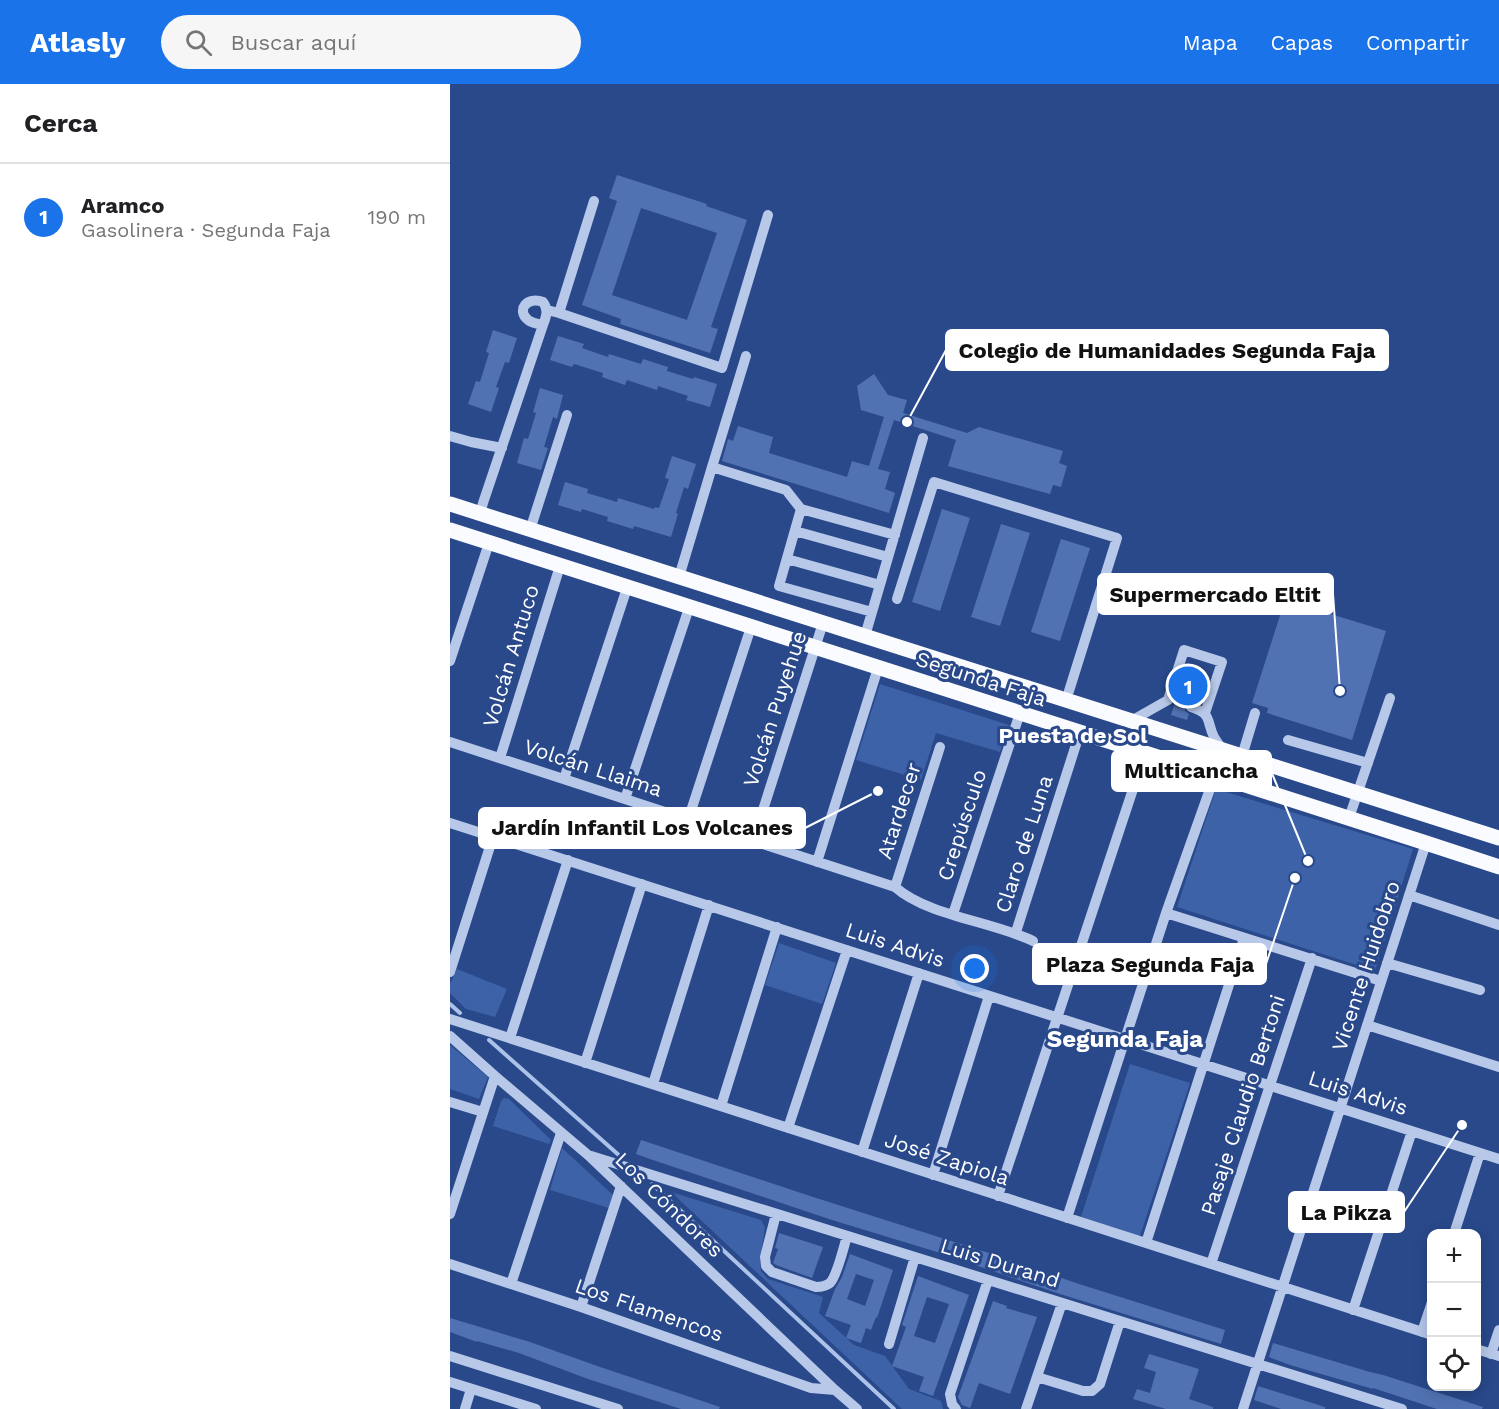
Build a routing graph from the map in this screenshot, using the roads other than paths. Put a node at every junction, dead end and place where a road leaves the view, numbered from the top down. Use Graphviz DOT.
graph roads {
  1 [pos="594,201"];
  2 [pos="768,215"];
  3 [pos="547,310"];
  4 [pos="559,313"];
  5 [pos="543,325"];
  6 [pos="746,356"];
  7 [pos="567,415"];
  8 [pos="450,436"];
  9 [pos="923,438"];
  10 [pos="502,448"];
  11 [pos="712,467"];
  12 [pos="450,504"];
  13 [pos="801,508"];
  14 [pos="480,514"];
  15 [pos="450,530"];
  16 [pos="530,530"];
  17 [pos="795,531"];
  18 [pos="895,535"];
  19 [pos="489,543"];
  20 [pos="888,557"];
  21 [pos="787,559"];
  22 [pos="560,566"];
  23 [pos="679,577"];
  24 [pos="880,585"];
  25 [pos="627,588"];
  26 [pos="897,599"];
  27 [pos="689,608"];
  28 [pos="872,612"];
  29 [pos="823,623"];
  30 [pos="751,627"];
  31 [pos="865,636"];
  32 [pos="815,648"];
  33 [pos="450,661"];
  34 [pos="878,668"];
  35 [pos="1069,691"];
  36 [pos="1390,698"];
  37 [pos="1191,707"];
  38 [pos="1020,713"];
  39 [pos="1205,713"];
  40 [pos="1255,713"];
  41 [pos="1131,721"];
  42 [pos="1080,732"];
  43 [pos="1288,740"];
  44 [pos="450,741"];
  45 [pos="940,747"];
  46 [pos="1223,750"];
  47 [pos="1145,753"];
  48 [pos="1242,756"];
  49 [pos="500,758"];
  50 [pos="1368,763"];
  51 [pos="1215,775"];
  52 [pos="564,779"];
  53 [pos="1358,793"];
  54 [pos="625,799"];
  55 [pos="1349,818"];
  56 [pos="688,820"];
  57 [pos="450,823"];
  58 [pos="493,837"];
  59 [pos="1499,838"];
  60 [pos="753,841"];
  61 [pos="1426,843"];
  62 [pos="568,860"];
  63 [pos="817,862"];
  64 [pos="1499,867"];
  65 [pos="642,884"];
  66 [pos="895,887"];
  67 [pos="1409,895"];
  68 [pos="709,905"];
  69 [pos="1166,913"];
  70 [pos="953,914"];
  71 [pos="1499,925"];
  72 [pos="777,927"];
  73 [pos="1016,933"];
  74 [pos="1244,938"];
  75 [pos="1033,940"];
  76 [pos="847,950"];
  77 [pos="1312,958"];
  78 [pos="1387,963"];
  79 [pos="450,972"];
  80 [pos="919,973"];
  81 [pos="1382,981"];
  82 [pos="1480,990"];
  83 [pos="989,996"];
  84 [pos="1057,1017"];
  85 [pos="450,1019"];
  86 [pos="1367,1025"];
  87 [pos="450,1036"];
  88 [pos="510,1038"];
  89 [pos="1125,1039"];
  90 [pos="585,1063"];
  91 [pos="1203,1064"];
  92 [pos="1499,1067"];
  93 [pos="495,1076"];
  94 [pos="653,1084"];
  95 [pos="1270,1086"];
  96 [pos="450,1102"];
  97 [pos="721,1106"];
  98 [pos="1340,1108"];
  99 [pos="483,1112"];
  100 [pos="788,1128"];
  101 [pos="1412,1131"];
  102 [pos="561,1133"];
  103 [pos="862,1152"];
  104 [pos="1480,1153"];
  105 [pos="588,1155"];
  106 [pos="1499,1159"];
  107 [pos="933,1175"];
  108 [pos="621,1186"];
  109 [pos="998,1196"];
  110 [pos="450,1214"];
  111 [pos="776,1214"];
  112 [pos="1067,1218"];
  113 [pos="1455,1229"];
  114 [pos="847,1236"];
  115 [pos="1146,1243"];
  116 [pos="915,1257"];
  117 [pos="450,1264"];
  118 [pos="1211,1264"];
  119 [pos="988,1280"];
  120 [pos="511,1284"];
  121 [pos="1283,1287"];
  122 [pos="1062,1303"];
  123 [pos="581,1307"];
  124 [pos="1353,1310"];
  125 [pos="1120,1321"];
  126 [pos="1499,1330"];
  127 [pos="1427,1333"];
  128 [pos="889,1344"];
  129 [pos="1495,1355"];
  130 [pos="450,1356"];
  131 [pos="1258,1364"];
  132 [pos="1037,1377"];
  133 [pos="450,1382"];
  134 [pos="471,1389"];
  135 [pos="835,1390"];
  136 [pos="465,1409"];
  137 [pos="536,1409"];
  138 [pos="618,1409"];
  139 [pos="857,1409"];
  140 [pos="956,1409"];
  141 [pos="1026,1409"];
  142 [pos="1243,1409"];
  143 [pos="1402,1409"];
  1 -- 4 [label="street"];
  2 -- 4 [label="street"];
  3 -- 4 [label="street"];
  3 -- 5 [label="street"];
  3 -- 5 [label="street"];
  5 -- 10 [label="street"];
  6 -- 11 [label="street"];
  7 -- 16 [label="street"];
  8 -- 10 [label="street"];
  9 -- 18 [label="street"];
  10 -- 14 [label="street"];
  11 -- 13 [label="street"];
  11 -- 23 [label="street"];
  12 -- 14 [label="main road, Segunda Faja"];
  13 -- 17 [label="street"];
  13 -- 18 [label="street"];
  14 -- 16 [label="main road, Segunda Faja"];
  15 -- 19 [label="main road, Segunda Faja"];
  16 -- 23 [label="main road, Segunda Faja"];
  17 -- 20 [label="street"];
  17 -- 21 [label="street"];
  18 -- 20 [label="street"];
  19 -- 22 [label="main road, Segunda Faja"];
  19 -- 33 [label="street"];
  20 -- 24 [label="street"];
  21 -- 24 [label="street"];
  21 -- 28 [label="street"];
  22 -- 25 [label="main road, Segunda Faja"];
  22 -- 49 [label="street, Volcán Antuco"];
  23 -- 29 [label="main road, Segunda Faja"];
  24 -- 28 [label="street"];
  25 -- 27 [label="main road, Segunda Faja"];
  25 -- 52 [label="street"];
  26 -- 35 [label="street"];
  27 -- 30 [label="main road, Segunda Faja"];
  27 -- 54 [label="street"];
  28 -- 31 [label="street"];
  29 -- 31 [label="main road, Segunda Faja"];
  29 -- 32 [label="street, Volcán Puyehue"];
  30 -- 32 [label="main road, Segunda Faja"];
  30 -- 56 [label="street"];
  31 -- 41 [label="main road, Segunda Faja"];
  32 -- 34 [label="main road, Segunda Faja"];
  32 -- 60 [label="street, Volcán Puyehue"];
  34 -- 38 [label="main road, Segunda Faja"];
  34 -- 63 [label="street"];
  36 -- 50 [label="street"];
  37 -- 39 [label="street"];
  38 -- 42 [label="main road, Segunda Faja"];
  38 -- 70 [label="street, Crepúsculo"];
  39 -- 41 [label="street"];
  39 -- 46 [label="street"];
  40 -- 48 [label="street"];
  41 -- 46 [label="main road, Segunda Faja"];
  42 -- 47 [label="main road, Segunda Faja"];
  42 -- 73 [label="street, Claro de Luna"];
  43 -- 50 [label="street"];
  44 -- 49 [label="street, Volcán Llaima"];
  45 -- 66 [label="street, Atardecer"];
  46 -- 48 [label="main road, Segunda Faja"];
  47 -- 51 [label="main road, Segunda Faja"];
  47 -- 84 [label="street"];
  48 -- 53 [label="main road, Segunda Faja"];
  49 -- 52 [label="street, Volcán Llaima"];
  50 -- 53 [label="street"];
  51 -- 55 [label="main road, Segunda Faja"];
  51 -- 69 [label="street"];
  52 -- 54 [label="street, Volcán Llaima"];
  53 -- 55 [label="street"];
  53 -- 59 [label="main road, Segunda Faja"];
  54 -- 56 [label="street, Volcán Llaima"];
  55 -- 61 [label="main road, Segunda Faja"];
  56 -- 60 [label="street, Volcán Llaima"];
  57 -- 58 [label="street, Luis Advis"];
  58 -- 62 [label="street, Luis Advis"];
  58 -- 79 [label="street"];
  60 -- 63 [label="street, Volcán Llaima"];
  61 -- 64 [label="main road, Segunda Faja"];
  61 -- 67 [label="street, Vicente Huidobro"];
  62 -- 65 [label="street, Luis Advis"];
  62 -- 88 [label="street"];
  63 -- 66 [label="street, Volcán Llaima"];
  65 -- 68 [label="street, Luis Advis"];
  65 -- 90 [label="street"];
  66 -- 70 [label="street, Volcán Llaima"];
  67 -- 71 [label="street"];
  67 -- 78 [label="street, Vicente Huidobro"];
  68 -- 72 [label="street, Luis Advis"];
  68 -- 94 [label="street"];
  69 -- 74 [label="street"];
  69 -- 89 [label="street"];
  70 -- 73 [label="street, Volcán Llaima"];
  72 -- 76 [label="street, Luis Advis"];
  72 -- 97 [label="street"];
  73 -- 75 [label="street, Volcán Llaima"];
  74 -- 77 [label="street"];
  74 -- 91 [label="street"];
  76 -- 80 [label="street, Luis Advis"];
  76 -- 100 [label="street"];
  77 -- 81 [label="street"];
  77 -- 95 [label="street, Pasaje Claudio Bertoni"];
  78 -- 81 [label="street, Vicente Huidobro"];
  78 -- 82 [label="street"];
  80 -- 83 [label="street, Luis Advis"];
  80 -- 103 [label="street"];
  81 -- 86 [label="street, Vicente Huidobro"];
  83 -- 84 [label="street, Luis Advis"];
  83 -- 107 [label="street"];
  84 -- 89 [label="street, Luis Advis"];
  84 -- 109 [label="street"];
  85 -- 88 [label="street, José Zapiola"];
  86 -- 92 [label="street"];
  86 -- 98 [label="street, Vicente Huidobro"];
  87 -- 93 [label="street, Los Cóndores"];
  88 -- 90 [label="street, José Zapiola"];
  89 -- 91 [label="street, Luis Advis"];
  89 -- 112 [label="street"];
  90 -- 94 [label="street, José Zapiola"];
  91 -- 95 [label="street, Luis Advis"];
  91 -- 115 [label="street"];
  93 -- 99 [label="street"];
  93 -- 102 [label="street, Los Cóndores"];
  94 -- 97 [label="street, José Zapiola"];
  95 -- 98 [label="street, Luis Advis"];
  95 -- 118 [label="street, Pasaje Claudio Bertoni"];
  96 -- 99 [label="street"];
  97 -- 100 [label="street, José Zapiola"];
  98 -- 101 [label="street, Luis Advis"];
  98 -- 121 [label="street, Vicente Huidobro"];
  99 -- 110 [label="street"];
  100 -- 103 [label="street, José Zapiola"];
  101 -- 104 [label="street, Luis Advis"];
  101 -- 124 [label="street"];
  102 -- 105 [label="street, Los Cóndores"];
  102 -- 120 [label="street"];
  103 -- 107 [label="street, José Zapiola"];
  104 -- 106 [label="street, Luis Advis"];
  104 -- 113 [label="street"];
  105 -- 108 [label="street, Los Cóndores"];
  105 -- 111 [label="street, Luis Durand"];
  107 -- 109 [label="street, José Zapiola"];
  108 -- 123 [label="street"];
  108 -- 135 [label="street, Los Cóndores"];
  109 -- 112 [label="street, José Zapiola"];
  111 -- 114 [label="street, Luis Durand"];
  111 -- 114 [label="street"];
  112 -- 115 [label="street, José Zapiola"];
  114 -- 116 [label="street, Luis Durand"];
  115 -- 118 [label="street, José Zapiola"];
  116 -- 119 [label="street, Luis Durand"];
  116 -- 128 [label="street"];
  117 -- 120 [label="street, Los Flamencos"];
  118 -- 121 [label="street, José Zapiola"];
  119 -- 122 [label="street, Luis Durand"];
  119 -- 140 [label="street"];
  120 -- 123 [label="street, Los Flamencos"];
  121 -- 124 [label="street, José Zapiola"];
  121 -- 131 [label="street, Vicente Huidobro"];
  122 -- 125 [label="street, Luis Durand"];
  122 -- 132 [label="street"];
  123 -- 135 [label="street, Los Flamencos"];
  124 -- 127 [label="street, José Zapiola"];
  125 -- 131 [label="street, Luis Durand"];
  125 -- 132 [label="street"];
  126 -- 129 [label="street"];
  130 -- 138 [label="street"];
  131 -- 142 [label="street, Vicente Huidobro"];
  131 -- 143 [label="street, Luis Durand"];
  132 -- 141 [label="street"];
  133 -- 134 [label="street"];
  134 -- 136 [label="street"];
  134 -- 137 [label="street"];
  135 -- 139 [label="street, Los Cóndores"];
}
